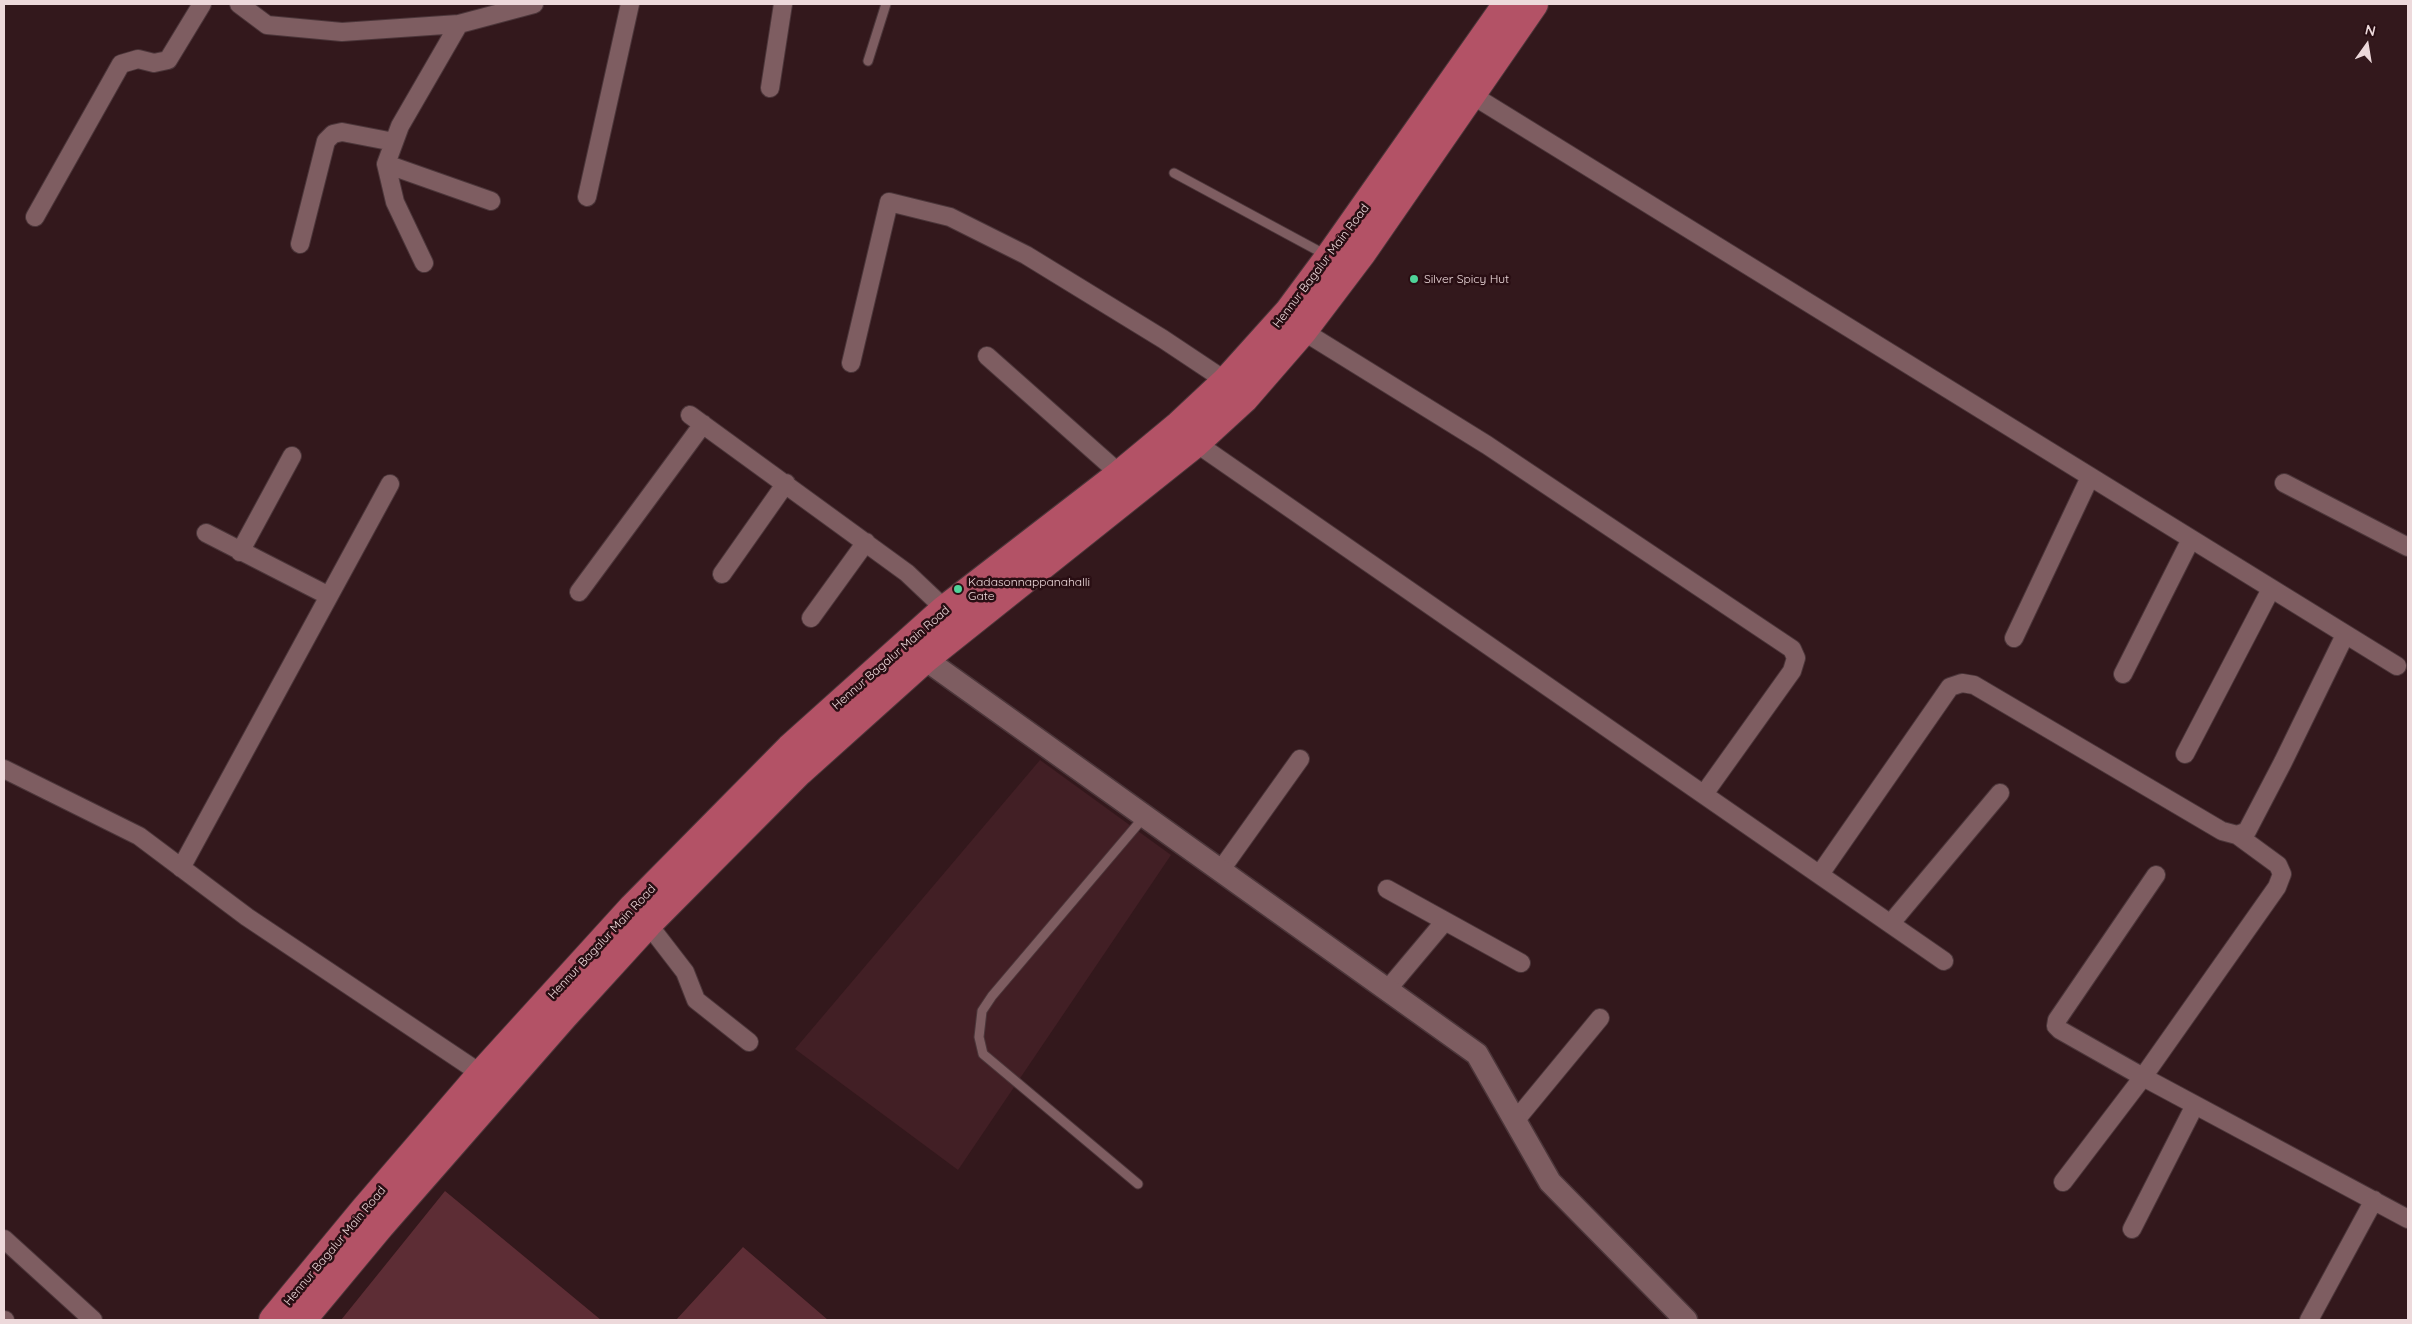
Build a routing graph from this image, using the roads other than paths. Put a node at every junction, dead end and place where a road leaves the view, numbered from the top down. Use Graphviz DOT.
graph roads {
  1 [pos="202,4"];
  2 [pos="239,4"];
  3 [pos="534,4"];
  4 [pos="630,4"];
  5 [pos="783,4"];
  6 [pos="886,4"];
  7 [pos="1507,4"];
  8 [pos="1534,4"];
  9 [pos="459,24"];
  10 [pos="868,61"];
  11 [pos="770,88"];
  12 [pos="1472,95"];
  13 [pos="394,142"];
  14 [pos="386,164"];
  15 [pos="1174,173"];
  16 [pos="587,197"];
  17 [pos="491,201"];
  18 [pos="35,217"];
  19 [pos="300,244"];
  20 [pos="1329,257"];
  21 [pos="424,263"];
  22 [pos="1303,331"];
  23 [pos="986,356"];
  24 [pos="850,363"];
  25 [pos="1235,390"];
  26 [pos="1196,442"];
  27 [pos="292,456"];
  28 [pos="1120,474"];
  29 [pos="2090,477"];
  30 [pos="786,483"];
  31 [pos="2284,483"];
  32 [pos="390,484"];
  33 [pos="206,533"];
  34 [pos="2191,539"];
  35 [pos="866,542"];
  36 [pos="2408,547"];
  37 [pos="240,552"];
  38 [pos="722,574"];
  39 [pos="2271,589"];
  40 [pos="579,592"];
  41 [pos="329,596"];
  42 [pos="945,609"];
  43 [pos="811,618"];
  44 [pos="2345,635"];
  45 [pos="2014,638"];
  46 [pos="917,650"];
  47 [pos="2397,666"];
  48 [pos="2123,674"];
  49 [pos="2185,754"];
  50 [pos="1300,759"];
  51 [pos="4,769"];
  52 [pos="2000,793"];
  53 [pos="1704,794"];
  54 [pos="1144,817"];
  55 [pos="2236,835"];
  56 [pos="181,868"];
  57 [pos="1220,871"];
  58 [pos="1820,874"];
  59 [pos="2156,874"];
  60 [pos="1387,888"];
  61 [pos="1445,921"];
  62 [pos="1891,923"];
  63 [pos="648,924"];
  64 [pos="1944,961"];
  65 [pos="1521,963"];
  66 [pos="1387,990"];
  67 [pos="1600,1018"];
  68 [pos="749,1042"];
  69 [pos="2143,1077"];
  70 [pos="490,1080"];
  71 [pos="2195,1105"];
  72 [pos="1515,1121"];
  73 [pos="2063,1182"];
  74 [pos="1138,1184"];
  75 [pos="2374,1200"];
  76 [pos="2408,1219"];
  77 [pos="2132,1229"];
  78 [pos="4,1239"];
  79 [pos="93,1320"];
  80 [pos="273,1320"];
  81 [pos="302,1320"];
  82 [pos="1686,1320"];
  83 [pos="2309,1320"];
  1 -- 18 [label="street"];
  2 -- 9 [label="street"];
  3 -- 9 [label="street"];
  4 -- 16 [label="street"];
  5 -- 11 [label="street"];
  6 -- 10 [label="lane"];
  7 -- 20 [label="main road, Hennur Bagalur Main Road"];
  8 -- 12 [label="main road, Hennur Bagalur Main Road"];
  9 -- 13 [label="street"];
  12 -- 22 [label="main road, Hennur Bagalur Main Road"];
  12 -- 29 [label="street"];
  13 -- 14 [label="street"];
  13 -- 19 [label="street"];
  14 -- 17 [label="street"];
  14 -- 21 [label="street"];
  15 -- 20 [label="lane"];
  20 -- 25 [label="main road, Hennur Bagalur Main Road"];
  22 -- 25 [label="main road, Hennur Bagalur Main Road"];
  22 -- 53 [label="street"];
  23 -- 28 [label="street"];
  24 -- 25 [label="street"];
  25 -- 26 [label="main road, Hennur Bagalur Main Road"];
  25 -- 28 [label="main road, Hennur Bagalur Main Road"];
  26 -- 46 [label="main road, Hennur Bagalur Main Road"];
  26 -- 53 [label="street"];
  27 -- 37 [label="street"];
  28 -- 42 [label="main road, Hennur Bagalur Main Road"];
  29 -- 34 [label="street"];
  29 -- 45 [label="street"];
  30 -- 35 [label="street"];
  30 -- 38 [label="street"];
  30 -- 40 [label="street"];
  31 -- 36 [label="street"];
  32 -- 41 [label="street"];
  33 -- 37 [label="street"];
  34 -- 39 [label="street"];
  34 -- 48 [label="street"];
  35 -- 42 [label="street"];
  35 -- 43 [label="street"];
  37 -- 41 [label="street"];
  39 -- 44 [label="street"];
  39 -- 49 [label="street"];
  41 -- 56 [label="street"];
  42 -- 46 [label="main road, Hennur Bagalur Main Road"];
  44 -- 47 [label="street"];
  44 -- 55 [label="street"];
  46 -- 54 [label="street"];
  46 -- 63 [label="main road, Hennur Bagalur Main Road"];
  46 -- 70 [label="main road, Hennur Bagalur Main Road"];
  50 -- 57 [label="street"];
  51 -- 56 [label="street"];
  52 -- 62 [label="street"];
  53 -- 58 [label="street"];
  54 -- 57 [label="street"];
  54 -- 74 [label="lane"];
  55 -- 58 [label="street"];
  55 -- 69 [label="street"];
  56 -- 70 [label="street"];
  57 -- 66 [label="street"];
  58 -- 62 [label="street"];
  59 -- 69 [label="street"];
  60 -- 61 [label="street"];
  61 -- 65 [label="street"];
  61 -- 66 [label="street"];
  62 -- 64 [label="street"];
  63 -- 68 [label="street"];
  63 -- 70 [label="main road, Hennur Bagalur Main Road"];
  66 -- 72 [label="street"];
  67 -- 72 [label="street"];
  69 -- 71 [label="street"];
  69 -- 73 [label="street"];
  70 -- 80 [label="main road, Hennur Bagalur Main Road"];
  70 -- 81 [label="main road, Hennur Bagalur Main Road"];
  71 -- 75 [label="street"];
  71 -- 77 [label="street"];
  72 -- 82 [label="street"];
  75 -- 76 [label="street"];
  75 -- 83 [label="street"];
  78 -- 79 [label="street"];
}
